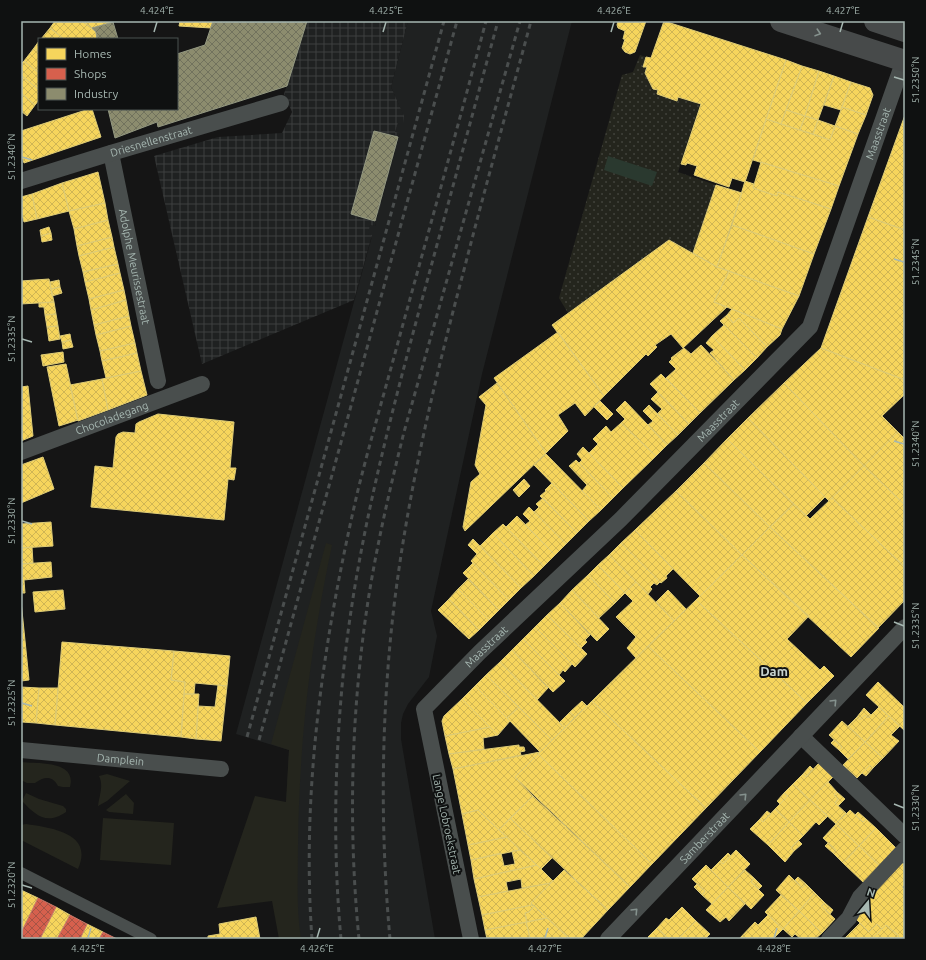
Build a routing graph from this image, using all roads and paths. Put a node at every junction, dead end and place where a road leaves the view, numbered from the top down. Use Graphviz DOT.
graph roads {
  1 [pos="781,21"];
  2 [pos="875,21"];
  3 [pos="905,31"];
  4 [pos="904,61"];
  5 [pos="281,103"];
  6 [pos="111,153"];
  7 [pos="21,182"];
  8 [pos="158,381"];
  9 [pos="202,384"];
  10 [pos="21,452"];
  11 [pos="905,627"];
  12 [pos="424,709"];
  13 [pos="801,736"];
  14 [pos="21,750"];
  15 [pos="221,769"];
  16 [pos="905,836"];
  17 [pos="905,849"];
  18 [pos="21,873"];
  19 [pos="151,939"];
  20 [pos="471,939"];
  21 [pos="608,939"];
  22 [pos="829,939"];
  1 -- 4 [label="main road, one-way"];
  2 -- 3 [label="main road"];
  4 -- 12 [label="street, Maasstraat"];
  5 -- 6 [label="street, Driesnellenstraat"];
  6 -- 7 [label="street, Driesnellenstraat"];
  6 -- 8 [label="street, Adolphe Meurissestraat"];
  9 -- 10 [label="street, Chocoladegang"];
  13 -- 11 [label="street, Samberstraat, one-way"];
  12 -- 20 [label="street, Lange Lobroekstraat"];
  13 -- 16 [label="street"];
  21 -- 13 [label="street, Samberstraat, one-way"];
  14 -- 15 [label="street, Damplein"];
  17 -- 22 [label="street"];
  18 -- 19 [label="street"];
}
